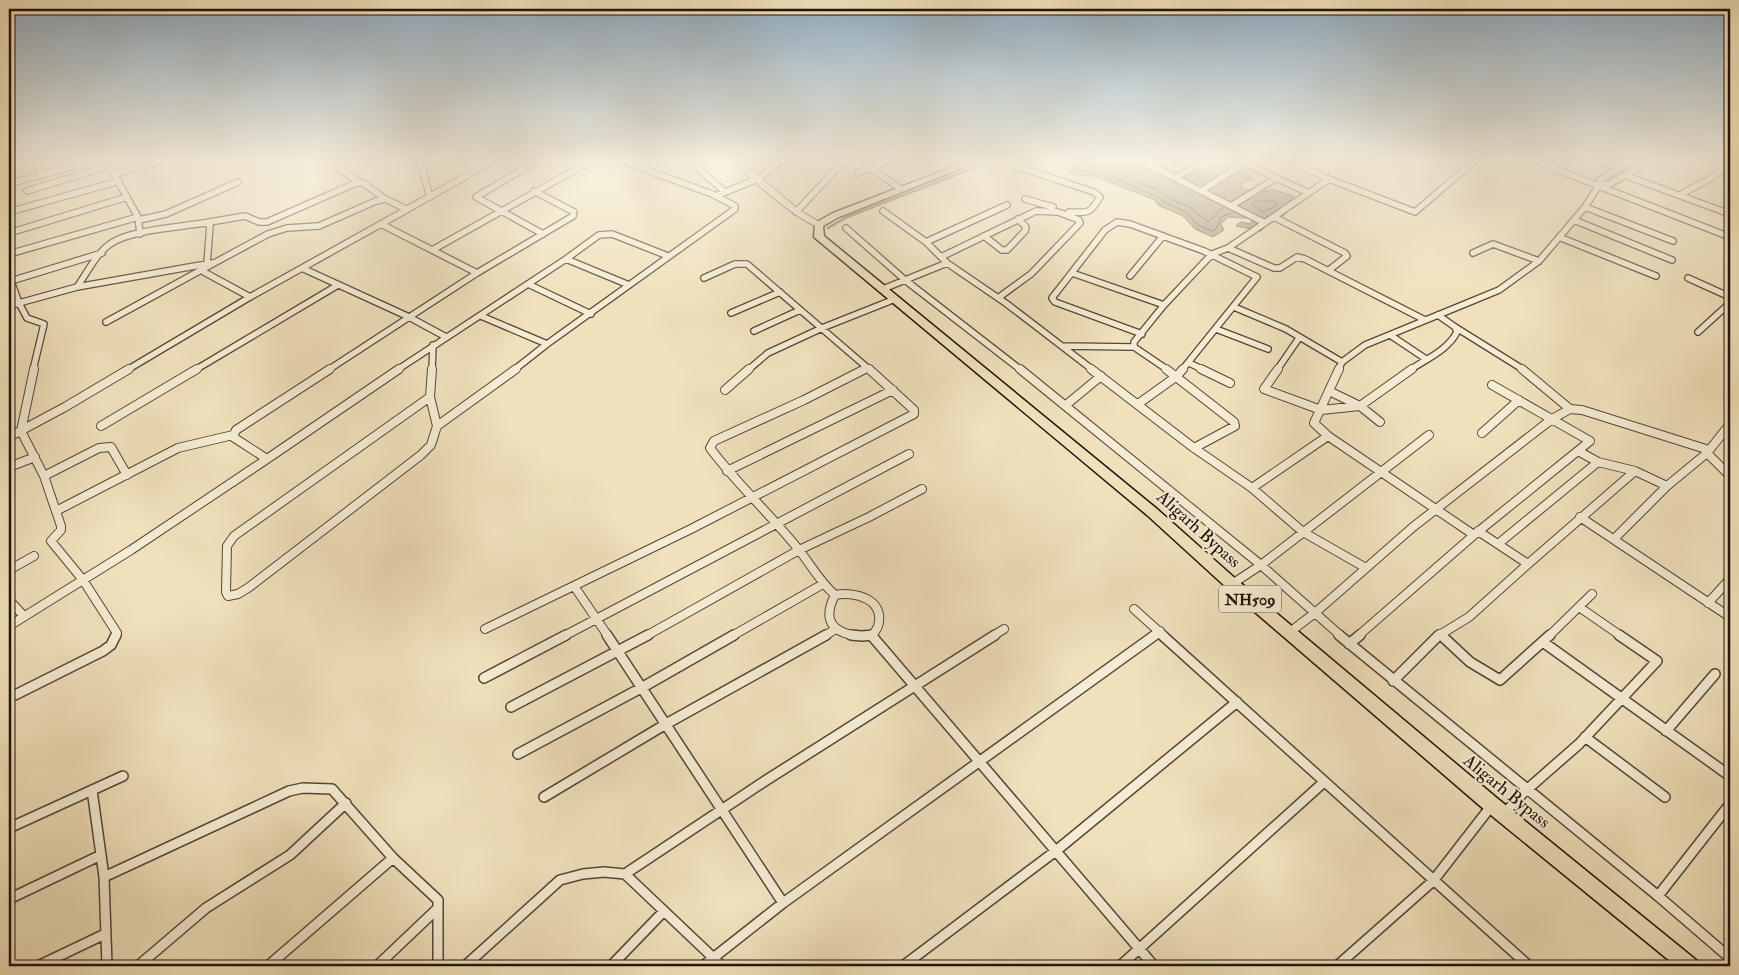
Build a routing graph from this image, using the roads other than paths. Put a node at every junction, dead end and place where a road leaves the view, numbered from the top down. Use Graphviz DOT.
graph roads {
  1 [pos="1585,207"];
  2 [pos="24,208"];
  3 [pos="92,208"];
  4 [pos="132,208"];
  5 [pos="181,208"];
  6 [pos="300,208"];
  7 [pos="360,208"];
  8 [pos="403,208"];
  9 [pos="409,208"];
  10 [pos="494,208"];
  11 [pos="508,208"];
  12 [pos="565,208"];
  13 [pos="735,208"];
  14 [pos="791,208"];
  15 [pos="800,208"];
  16 [pos="856,208"];
  17 [pos="1002,208"];
  18 [pos="1054,208"];
  19 [pos="1094,208"];
  20 [pos="1234,208"];
  21 [pos="1288,208"];
  22 [pos="1403,208"];
  23 [pos="1420,208"];
  24 [pos="1586,208"];
  25 [pos="1657,208"];
  26 [pos="1713,208"];
  27 [pos="406,209"];
  28 [pos="502,211"];
  29 [pos="9,212"];
  30 [pos="796,212"];
  31 [pos="883,212"];
  32 [pos="1730,214"];
  33 [pos="1274,217"];
  34 [pos="139,219"];
  35 [pos="1018,219"];
  36 [pos="1574,220"];
  37 [pos="204,223"];
  38 [pos="1265,223"];
  39 [pos="382,224"];
  40 [pos="818,226"];
  41 [pos="846,228"];
  42 [pos="9,233"];
  43 [pos="140,234"];
  44 [pos="543,234"];
  45 [pos="984,236"];
  46 [pos="1164,236"];
  47 [pos="1730,236"];
  48 [pos="1559,237"];
  49 [pos="1673,241"];
  50 [pos="926,242"];
  51 [pos="1228,248"];
  52 [pos="434,249"];
  53 [pos="102,253"];
  54 [pos="9,254"];
  55 [pos="1212,254"];
  56 [pos="1473,254"];
  57 [pos="668,256"];
  58 [pos="941,257"];
  59 [pos="566,259"];
  60 [pos="1672,260"];
  61 [pos="1538,261"];
  62 [pos="9,263"];
  63 [pos="947,263"];
  64 [pos="207,265"];
  65 [pos="304,269"];
  66 [pos="1329,270"];
  67 [pos="477,273"];
  68 [pos="1072,273"];
  69 [pos="1130,276"];
  70 [pos="1656,276"];
  71 [pos="704,278"];
  72 [pos="1688,278"];
  73 [pos="11,281"];
  74 [pos="901,281"];
  75 [pos="528,284"];
  76 [pos="338,285"];
  77 [pos="629,285"];
  78 [pos="77,287"];
  79 [pos="886,287"];
  80 [pos="780,292"];
  81 [pos="1730,296"];
  82 [pos="250,297"];
  83 [pos="998,298"];
  84 [pos="895,299"];
  85 [pos="19,303"];
  86 [pos="1730,303"];
  87 [pos="1164,305"];
  88 [pos="9,306"];
  89 [pos="1234,307"];
  90 [pos="800,310"];
  91 [pos="731,313"];
  92 [pos="590,314"];
  93 [pos="1438,315"];
  94 [pos="481,316"];
  95 [pos="409,317"];
  96 [pos="1425,320"];
  97 [pos="106,322"];
  98 [pos="1455,327"];
  99 [pos="822,328"];
  100 [pos="1216,329"];
  101 [pos="754,331"];
  102 [pos="1698,332"];
  103 [pos="1142,334"];
  104 [pos="1390,335"];
  105 [pos="446,337"];
  106 [pos="1299,338"];
  107 [pos="547,344"];
  108 [pos="433,345"];
  109 [pos="1062,346"];
  110 [pos="1134,346"];
  111 [pos="1268,349"];
  112 [pos="1426,358"];
  113 [pos="1342,362"];
  114 [pos="1189,363"];
  115 [pos="867,368"];
  116 [pos="1101,376"];
  117 [pos="1177,376"];
  118 [pos="1230,383"];
  119 [pos="1492,385"];
  120 [pos="724,390"];
  121 [pos="893,390"];
  122 [pos="1329,391"];
  123 [pos="430,397"];
  124 [pos="1519,400"];
  125 [pos="1138,404"];
  126 [pos="1066,405"];
  127 [pos="1360,406"];
  128 [pos="1570,409"];
  129 [pos="1321,410"];
  130 [pos="1552,419"];
  131 [pos="1380,422"];
  132 [pos="1730,424"];
  133 [pos="101,426"];
  134 [pos="437,426"];
  135 [pos="21,431"];
  136 [pos="1482,434"];
  137 [pos="233,435"];
  138 [pos="1328,436"];
  139 [pos="1429,436"];
  140 [pos="9,437"];
  141 [pos="1194,448"];
  142 [pos="1578,451"];
  143 [pos="1708,452"];
  144 [pos="909,454"];
  145 [pos="35,457"];
  146 [pos="267,459"];
  147 [pos="1598,462"];
  148 [pos="9,467"];
  149 [pos="727,471"];
  150 [pos="1635,471"];
  151 [pos="1382,472"];
  152 [pos="127,475"];
  153 [pos="44,476"];
  154 [pos="1730,476"];
  155 [pos="1667,486"];
  156 [pos="1252,488"];
  157 [pos="922,489"];
  158 [pos="751,497"];
  159 [pos="1437,509"];
  160 [pos="56,511"];
  161 [pos="1580,517"];
  162 [pos="775,525"];
  163 [pos="1303,532"];
  164 [pos="1476,533"];
  165 [pos="1614,539"];
  166 [pos="1498,544"];
  167 [pos="799,550"];
  168 [pos="34,556"];
  169 [pos="1528,564"];
  170 [pos="1258,567"];
  171 [pos="1366,568"];
  172 [pos="9,570"];
  173 [pos="1730,579"];
  174 [pos="83,580"];
  175 [pos="1236,581"];
  176 [pos="822,584"];
  177 [pos="574,586"];
  178 [pos="1592,594"];
  179 [pos="834,595"];
  180 [pos="9,600"];
  181 [pos="1708,603"];
  182 [pos="1579,607"];
  183 [pos="1134,610"];
  184 [pos="1313,614"];
  185 [pos="23,615"];
  186 [pos="1730,617"];
  187 [pos="598,618"];
  188 [pos="9,626"];
  189 [pos="485,629"];
  190 [pos="836,629"];
  191 [pos="1004,629"];
  192 [pos="1293,629"];
  193 [pos="1160,632"];
  194 [pos="1440,634"];
  195 [pos="872,636"];
  196 [pos="1543,642"];
  197 [pos="1348,644"];
  198 [pos="619,651"];
  199 [pos="1715,674"];
  200 [pos="484,678"];
  201 [pos="1394,681"];
  202 [pos="643,686"];
  203 [pos="915,688"];
  204 [pos="9,698"];
  205 [pos="1622,700"];
  206 [pos="1237,702"];
  207 [pos="511,707"];
  208 [pos="666,724"];
  209 [pos="1666,731"];
  210 [pos="1586,737"];
  211 [pos="518,754"];
  212 [pos="981,762"];
  213 [pos="123,776"];
  214 [pos="1730,776"];
  215 [pos="1324,782"];
  216 [pos="92,790"];
  217 [pos="1525,792"];
  218 [pos="544,797"];
  219 [pos="1665,797"];
  220 [pos="346,803"];
  221 [pos="1730,804"];
  222 [pos="1492,805"];
  223 [pos="724,809"];
  224 [pos="1507,810"];
  225 [pos="9,828"];
  226 [pos="1057,850"];
  227 [pos="101,855"];
  228 [pos="392,858"];
  229 [pos="625,874"];
  230 [pos="104,878"];
  231 [pos="1432,880"];
  232 [pos="1658,896"];
  233 [pos="9,899"];
  234 [pos="783,903"];
  235 [pos="438,908"];
  236 [pos="664,912"];
  237 [pos="105,934"];
  238 [pos="1139,950"];
  239 [pos="712,958"];
  240 [pos="1730,958"];
  241 [pos="38,966"];
  242 [pos="107,966"];
  243 [pos="138,966"];
  244 [pos="268,966"];
  245 [pos="377,966"];
  246 [pos="438,966"];
  247 [pos="465,966"];
  248 [pos="611,966"];
  249 [pos="703,966"];
  250 [pos="722,966"];
  251 [pos="903,966"];
  252 [pos="1120,966"];
  253 [pos="1154,966"];
  254 [pos="1337,966"];
  255 [pos="1529,966"];
  256 [pos="1690,966"];
  1 -- 36 [label="street"];
  2 -- 29 [label="street"];
  3 -- 42 [label="street"];
  4 -- 34 [label="street"];
  5 -- 34 [label="street"];
  6 -- 37 [label="street"];
  7 -- 64 [label="street"];
  8 -- 27 [label="street"];
  9 -- 27 [label="street"];
  10 -- 28 [label="street"];
  11 -- 28 [label="street"];
  12 -- 44 [label="street"];
  13 -- 57 [label="street"];
  14 -- 30 [label="street"];
  15 -- 30 [label="street"];
  16 -- 40 [label="highway"];
  17 -- 50 [label="street"];
  18 -- 19 [label="street"];
  20 -- 38 [label="street"];
  21 -- 33 [label="street"];
  22 -- 23 [label="street"];
  24 -- 49 [label="street"];
  25 -- 47 [label="street"];
  26 -- 32 [label="street"];
  27 -- 39 [label="street"];
  28 -- 44 [label="street"];
  28 -- 52 [label="street"];
  30 -- 40 [label="street"];
  31 -- 50 [label="street"];
  33 -- 38 [label="street"];
  33 -- 66 [label="street"];
  34 -- 43 [label="street"];
  34 -- 54 [label="street"];
  35 -- 45 [label="street"];
  35 -- 45 [label="street"];
  35 -- 83 [label="street"];
  36 -- 48 [label="street"];
  36 -- 60 [label="street"];
  37 -- 43 [label="street"];
  37 -- 64 [label="street"];
  38 -- 51 [label="street"];
  39 -- 52 [label="street"];
  39 -- 65 [label="street"];
  40 -- 79 [label="highway, Aligarh Bypass / NH509"];
  41 -- 74 [label="street"];
  43 -- 53 [label="street"];
  44 -- 67 [label="street"];
  45 -- 58 [label="street"];
  46 -- 55 [label="street"];
  46 -- 68 [label="street"];
  46 -- 69 [label="street"];
  48 -- 61 [label="street"];
  48 -- 70 [label="street"];
  50 -- 58 [label="street"];
  51 -- 55 [label="street"];
  51 -- 66 [label="street"];
  52 -- 67 [label="street"];
  53 -- 73 [label="street"];
  53 -- 78 [label="street"];
  55 -- 87 [label="street"];
  55 -- 89 [label="street"];
  56 -- 61 [label="street"];
  57 -- 59 [label="street"];
  57 -- 77 [label="street"];
  58 -- 63 [label="street"];
  59 -- 75 [label="street"];
  59 -- 77 [label="street"];
  61 -- 93 [label="street"];
  62 -- 73 [label="street"];
  63 -- 74 [label="street"];
  63 -- 83 [label="street"];
  64 -- 78 [label="street"];
  64 -- 82 [label="street"];
  64 -- 97 [label="street"];
  65 -- 76 [label="street"];
  65 -- 82 [label="street"];
  66 -- 96 [label="street"];
  67 -- 95 [label="street"];
  68 -- 87 [label="street"];
  68 -- 103 [label="street"];
  71 -- 80 [label="street"];
  72 -- 81 [label="street"];
  73 -- 85 [label="street"];
  74 -- 79 [label="street"];
  74 -- 126 [label="street"];
  75 -- 92 [label="street"];
  75 -- 94 [label="street"];
  76 -- 95 [label="street"];
  76 -- 133 [label="street"];
  77 -- 92 [label="street"];
  78 -- 85 [label="street"];
  79 -- 84 [label="highway, Aligarh Bypass / NH509"];
  80 -- 90 [label="street"];
  80 -- 91 [label="street"];
  82 -- 135 [label="street"];
  83 -- 109 [label="street"];
  84 -- 99 [label="street"];
  84 -- 175 [label="highway, Aligarh Bypass / NH509"];
  85 -- 88 [label="street"];
  85 -- 135 [label="street"];
  86 -- 102 [label="street"];
  87 -- 103 [label="street"];
  89 -- 100 [label="street"];
  89 -- 106 [label="street"];
  90 -- 99 [label="street"];
  90 -- 101 [label="street"];
  92 -- 107 [label="street"];
  93 -- 96 [label="street"];
  93 -- 98 [label="street"];
  94 -- 105 [label="street"];
  94 -- 107 [label="street"];
  95 -- 105 [label="street"];
  95 -- 137 [label="street"];
  96 -- 104 [label="street"];
  98 -- 112 [label="street"];
  98 -- 128 [label="street"];
  99 -- 115 [label="street"];
  99 -- 120 [label="street"];
  100 -- 111 [label="street"];
  100 -- 114 [label="street"];
  103 -- 110 [label="street"];
  104 -- 112 [label="street"];
  104 -- 113 [label="street"];
  105 -- 108 [label="street"];
  106 -- 113 [label="street"];
  106 -- 129 [label="street"];
  107 -- 134 [label="street"];
  108 -- 123 [label="street"];
  108 -- 146 [label="street"];
  109 -- 110 [label="street"];
  109 -- 116 [label="street"];
  110 -- 117 [label="street"];
  112 -- 127 [label="street"];
  113 -- 122 [label="street"];
  114 -- 117 [label="street"];
  114 -- 118 [label="street"];
  115 -- 121 [label="street"];
  115 -- 149 [label="street"];
  116 -- 125 [label="street"];
  116 -- 126 [label="street"];
  117 -- 125 [label="street"];
  117 -- 141 [label="street"];
  119 -- 124 [label="street"];
  121 -- 149 [label="street"];
  121 -- 158 [label="street"];
  122 -- 127 [label="street"];
  122 -- 129 [label="street"];
  123 -- 134 [label="street"];
  123 -- 134 [label="street"];
  124 -- 130 [label="street"];
  124 -- 136 [label="street"];
  125 -- 141 [label="street"];
  126 -- 170 [label="street"];
  127 -- 129 [label="street"];
  127 -- 131 [label="street"];
  128 -- 130 [label="street"];
  128 -- 143 [label="street"];
  129 -- 138 [label="street"];
  130 -- 142 [label="street"];
  130 -- 159 [label="street"];
  132 -- 143 [label="street"];
  135 -- 140 [label="street"];
  135 -- 145 [label="street"];
  137 -- 146 [label="street"];
  137 -- 152 [label="street"];
  138 -- 151 [label="street"];
  138 -- 156 [label="street"];
  139 -- 151 [label="street"];
  141 -- 156 [label="street"];
  142 -- 147 [label="street"];
  142 -- 164 [label="street"];
  143 -- 154 [label="street"];
  143 -- 155 [label="street"];
  144 -- 162 [label="street"];
  145 -- 148 [label="street"];
  145 -- 153 [label="street"];
  146 -- 174 [label="street"];
  147 -- 150 [label="street"];
  147 -- 166 [label="street"];
  149 -- 158 [label="street"];
  150 -- 155 [label="street"];
  150 -- 161 [label="street"];
  151 -- 159 [label="street"];
  151 -- 163 [label="street"];
  152 -- 153 [label="street"];
  152 -- 160 [label="street"];
  153 -- 160 [label="street"];
  155 -- 165 [label="street"];
  156 -- 163 [label="street"];
  157 -- 167 [label="street"];
  158 -- 162 [label="street"];
  158 -- 177 [label="street"];
  159 -- 164 [label="street"];
  159 -- 171 [label="street"];
  160 -- 174 [label="street"];
  161 -- 165 [label="street"];
  161 -- 169 [label="street"];
  162 -- 167 [label="street"];
  162 -- 187 [label="street"];
  163 -- 170 [label="street"];
  163 -- 171 [label="street"];
  164 -- 166 [label="street"];
  164 -- 197 [label="street"];
  165 -- 181 [label="street"];
  166 -- 169 [label="street"];
  167 -- 176 [label="street"];
  167 -- 198 [label="street"];
  168 -- 172 [label="street"];
  169 -- 194 [label="street"];
  170 -- 175 [label="street"];
  170 -- 184 [label="street"];
  171 -- 184 [label="street"];
  173 -- 181 [label="street"];
  174 -- 185 [label="street"];
  174 -- 204 [label="street"];
  175 -- 192 [label="highway, Aligarh Bypass / NH509"];
  176 -- 179 [label="street"];
  176 -- 202 [label="street"];
  177 -- 187 [label="street"];
  177 -- 189 [label="street"];
  178 -- 182 [label="street"];
  179 -- 190 [label="street"];
  179 -- 195 [label="street"];
  180 -- 185 [label="street"];
  181 -- 186 [label="street"];
  182 -- 196 [label="street"];
  182 -- 205 [label="street"];
  183 -- 193 [label="street"];
  184 -- 192 [label="street"];
  184 -- 197 [label="street"];
  185 -- 188 [label="street"];
  187 -- 198 [label="street"];
  187 -- 200 [label="street"];
  190 -- 195 [label="street"];
  190 -- 208 [label="street"];
  191 -- 203 [label="street"];
  192 -- 222 [label="highway, Aligarh Bypass / NH509"];
  193 -- 206 [label="street"];
  193 -- 212 [label="street"];
  194 -- 196 [label="street"];
  194 -- 201 [label="street"];
  195 -- 203 [label="street"];
  196 -- 205 [label="street"];
  197 -- 201 [label="street"];
  198 -- 202 [label="street"];
  198 -- 207 [label="street"];
  199 -- 209 [label="street"];
  201 -- 217 [label="street"];
  202 -- 208 [label="street"];
  202 -- 211 [label="street"];
  203 -- 212 [label="street"];
  203 -- 223 [label="street"];
  205 -- 209 [label="street"];
  205 -- 210 [label="street"];
  206 -- 215 [label="street"];
  206 -- 226 [label="street"];
  208 -- 218 [label="street"];
  208 -- 223 [label="street"];
  209 -- 214 [label="street"];
  210 -- 217 [label="street"];
  210 -- 219 [label="street"];
  212 -- 226 [label="street"];
  212 -- 234 [label="street"];
  213 -- 216 [label="street"];
  215 -- 231 [label="street"];
  215 -- 238 [label="street"];
  216 -- 225 [label="street"];
  216 -- 227 [label="street"];
  217 -- 224 [label="street"];
  217 -- 232 [label="street"];
  220 -- 228 [label="street"];
  220 -- 230 [label="street"];
  220 -- 243 [label="street"];
  221 -- 232 [label="street"];
  222 -- 224 [label="highway, Aligarh Bypass / NH509"];
  222 -- 231 [label="street"];
  223 -- 229 [label="street"];
  223 -- 234 [label="street"];
  224 -- 256 [label="highway, Aligarh Bypass / NH509"];
  226 -- 238 [label="street"];
  226 -- 251 [label="street"];
  227 -- 230 [label="street"];
  227 -- 233 [label="street"];
  228 -- 235 [label="street"];
  228 -- 244 [label="street"];
  229 -- 236 [label="street"];
  229 -- 247 [label="street"];
  230 -- 237 [label="street"];
  231 -- 254 [label="street"];
  231 -- 255 [label="street"];
  232 -- 240 [label="street"];
  234 -- 239 [label="street"];
  235 -- 245 [label="street"];
  235 -- 246 [label="street"];
  236 -- 239 [label="street"];
  236 -- 248 [label="street"];
  237 -- 241 [label="street"];
  237 -- 242 [label="street"];
  238 -- 252 [label="street"];
  238 -- 253 [label="street"];
  239 -- 249 [label="street"];
  239 -- 250 [label="street"];
}
